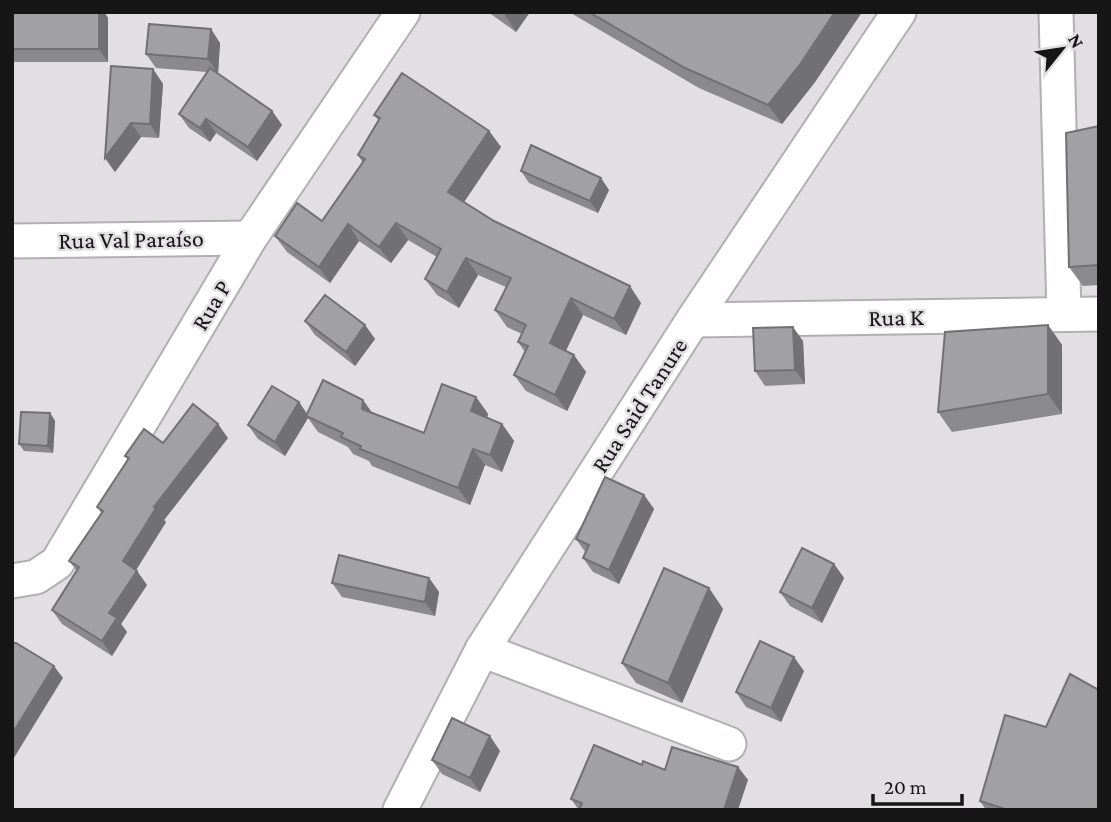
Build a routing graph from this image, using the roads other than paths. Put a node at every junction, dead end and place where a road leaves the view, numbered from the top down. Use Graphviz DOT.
graph roads {
  1 [pos="403,12"];
  2 [pos="899,12"];
  3 [pos="1055,12"];
  4 [pos="250,238"];
  5 [pos="12,241"];
  6 [pos="1064,314"];
  7 [pos="1099,314"];
  8 [pos="693,320"];
  9 [pos="12,581"];
  10 [pos="482,650"];
  11 [pos="729,744"];
  12 [pos="400,810"];
  1 -- 4 [label="street, Rua P"];
  2 -- 8 [label="street, Rua Said Tanure"];
  3 -- 6 [label="street"];
  4 -- 5 [label="street, Rua Val Paraíso"];
  4 -- 9 [label="street, Rua P"];
  6 -- 7 [label="street, Rua K"];
  6 -- 8 [label="street, Rua K"];
  8 -- 10 [label="street, Rua Said Tanure"];
  10 -- 11 [label="street"];
  10 -- 12 [label="street, Rua Said Tanure"];
}
